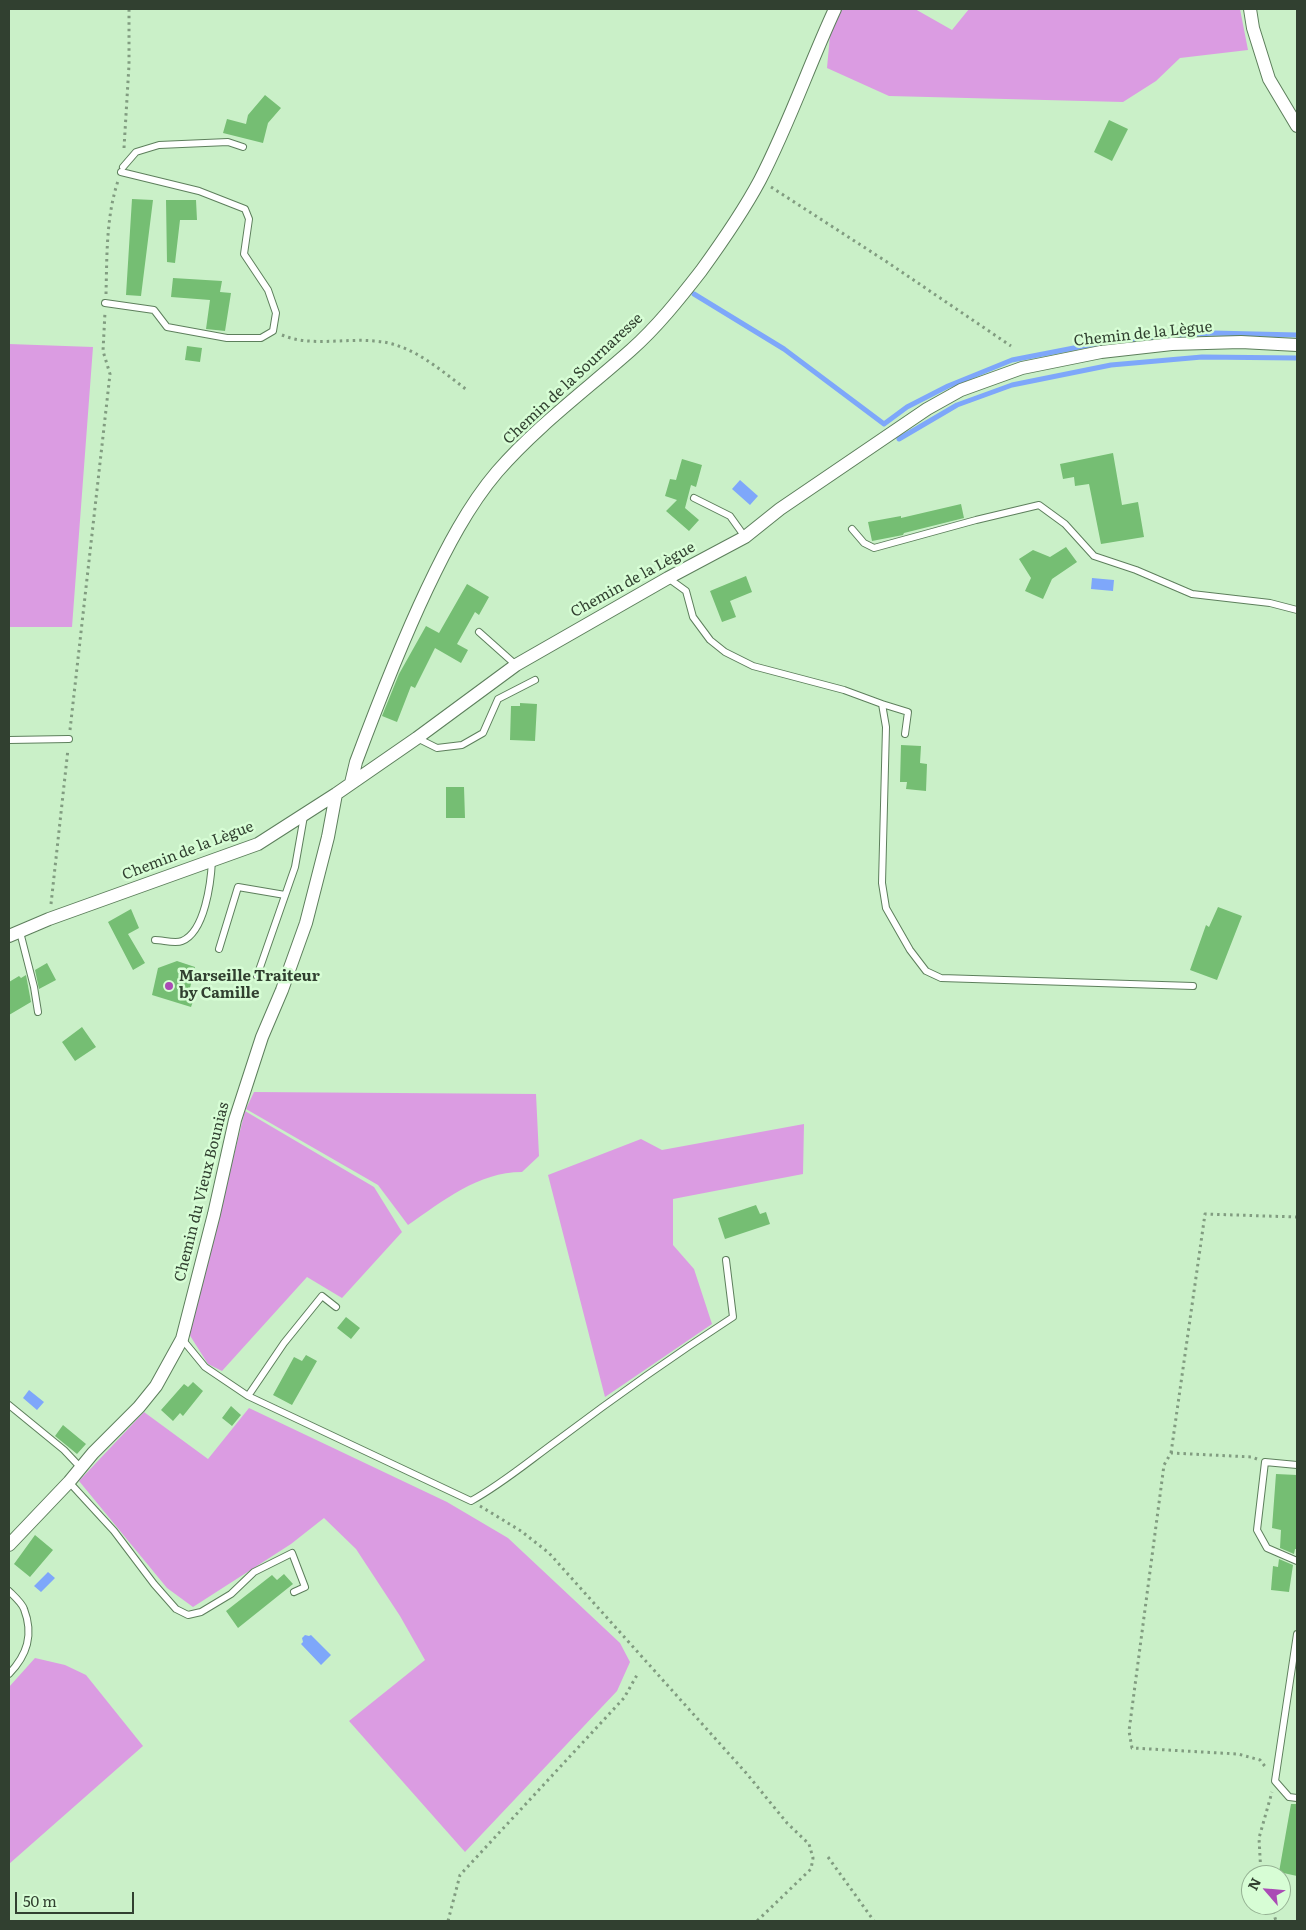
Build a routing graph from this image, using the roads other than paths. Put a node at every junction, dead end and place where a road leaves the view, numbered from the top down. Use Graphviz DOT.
graph roads {
  1 [pos="835,9"];
  2 [pos="1250,9"];
  3 [pos="1297,126"];
  4 [pos="243,147"];
  5 [pos="105,303"];
  6 [pos="1297,345"];
  7 [pos="694,498"];
  8 [pos="852,529"];
  9 [pos="745,537"];
  10 [pos="668,578"];
  11 [pos="1297,610"];
  12 [pos="479,632"];
  13 [pos="516,665"];
  14 [pos="535,680"];
  15 [pos="882,704"];
  16 [pos="905,734"];
  17 [pos="417,738"];
  18 [pos="70,739"];
  19 [pos="9,740"];
  20 [pos="351,783"];
  21 [pos="336,794"];
  22 [pos="304,815"];
  23 [pos="212,860"];
  24 [pos="285,895"];
  25 [pos="14,934"];
  26 [pos="155,940"];
  27 [pos="219,949"];
  28 [pos="257,976"];
  29 [pos="1193,986"];
  30 [pos="38,1012"];
  31 [pos="726,1260"];
  32 [pos="336,1307"];
  33 [pos="182,1338"];
  34 [pos="248,1396"];
  35 [pos="9,1405"];
  36 [pos="1297,1465"];
  37 [pos="81,1468"];
  38 [pos="70,1482"];
  39 [pos="9,1545"];
  40 [pos="1297,1560"];
  41 [pos="9,1591"];
  42 [pos="294,1592"];
  43 [pos="1297,1634"];
  44 [pos="9,1674"];
  45 [pos="1297,1798"];
  1 -- 20 [label="street, Chemin de la Sournaresse"];
  2 -- 3 [label="street"];
  4 -- 5 [label="lane"];
  6 -- 9 [label="street, Chemin de la Lègue"];
  7 -- 9 [label="lane"];
  8 -- 11 [label="lane"];
  9 -- 10 [label="street, Chemin de la Lègue"];
  10 -- 13 [label="street, Chemin de la Lègue"];
  10 -- 15 [label="lane"];
  12 -- 13 [label="lane"];
  13 -- 17 [label="street, Chemin de la Lègue"];
  14 -- 17 [label="lane"];
  15 -- 16 [label="lane"];
  15 -- 29 [label="lane"];
  17 -- 20 [label="street, Chemin de la Lègue"];
  18 -- 19 [label="lane"];
  20 -- 21 [label="street, Chemin de la Lègue"];
  21 -- 22 [label="street, Chemin de la Lègue"];
  21 -- 33 [label="street, Chemin du Vieux Bounias"];
  22 -- 23 [label="street, Chemin de la Lègue"];
  22 -- 24 [label="lane"];
  23 -- 25 [label="street, Chemin de la Lègue"];
  23 -- 26 [label="lane"];
  24 -- 27 [label="lane"];
  24 -- 28 [label="lane"];
  25 -- 30 [label="lane"];
  31 -- 34 [label="lane"];
  32 -- 34 [label="lane"];
  33 -- 34 [label="lane"];
  33 -- 37 [label="street, Chemin du Vieux Bounias"];
  35 -- 37 [label="lane"];
  36 -- 40 [label="lane"];
  37 -- 38 [label="street, Chemin du Vieux Bounias"];
  38 -- 39 [label="street, Chemin du Vieux Bounias"];
  38 -- 42 [label="lane"];
  41 -- 44 [label="lane"];
  43 -- 45 [label="lane"];
}
